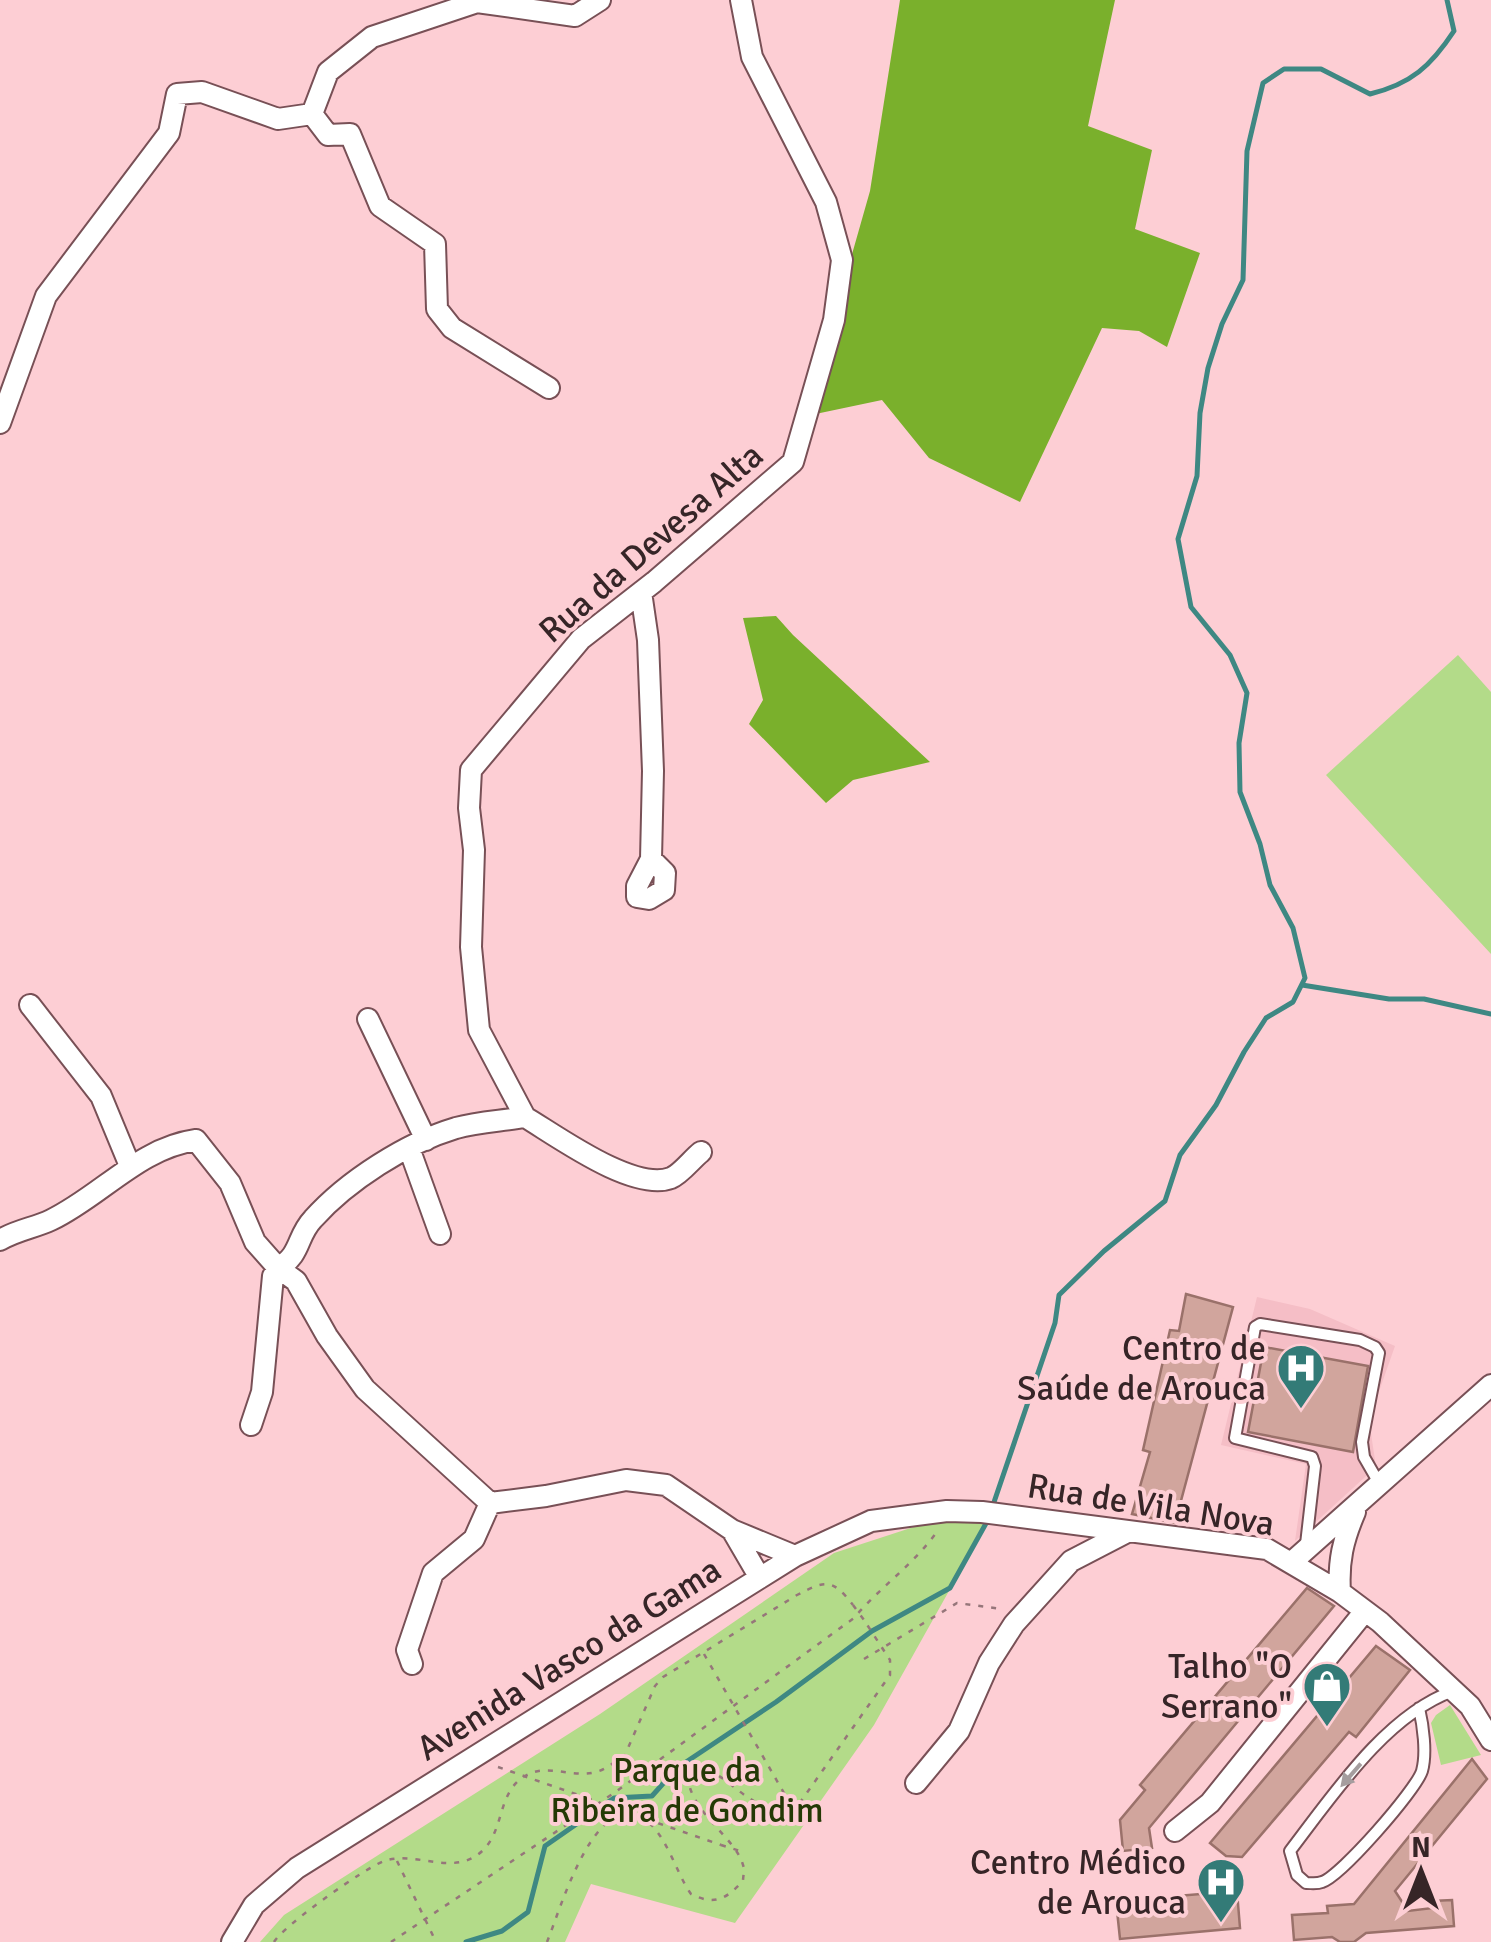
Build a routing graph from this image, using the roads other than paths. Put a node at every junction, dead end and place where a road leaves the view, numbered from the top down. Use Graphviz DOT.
graph roads {
  1 [pos="600,0"];
  2 [pos="741,0"];
  3 [pos="312,114"];
  4 [pos="548,388"];
  5 [pos="0,423"];
  6 [pos="641,592"];
  7 [pos="651,859"];
  8 [pos="30,1006"];
  9 [pos="368,1019"];
  10 [pos="525,1117"];
  11 [pos="418,1144"];
  12 [pos="701,1152"];
  13 [pos="130,1166"];
  14 [pos="440,1234"];
  15 [pos="0,1240"];
  16 [pos="278,1268"];
  17 [pos="1491,1385"];
  18 [pos="252,1426"];
  19 [pos="1380,1484"];
  20 [pos="1359,1502"];
  21 [pos="490,1503"];
  22 [pos="990,1513"];
  23 [pos="732,1530"];
  24 [pos="1124,1533"];
  25 [pos="795,1556"];
  26 [pos="1299,1556"];
  27 [pos="760,1578"];
  28 [pos="1340,1592"];
  29 [pos="1366,1611"];
  30 [pos="412,1664"];
  31 [pos="1442,1688"];
  32 [pos="1470,1706"];
  33 [pos="1420,1708"];
  34 [pos="1491,1713"];
  35 [pos="1491,1740"];
  36 [pos="916,1783"];
  37 [pos="1175,1830"];
  38 [pos="232,1942"];
  1 -- 3 [label="street"];
  2 -- 6 [label="street, Rua da Devesa Alta"];
  3 -- 4 [label="street"];
  3 -- 5 [label="street"];
  6 -- 7 [label="street"];
  6 -- 10 [label="street, Rua da Devesa Alta"];
  8 -- 13 [label="street"];
  9 -- 11 [label="street"];
  10 -- 11 [label="street"];
  10 -- 12 [label="street"];
  11 -- 14 [label="street"];
  11 -- 16 [label="street"];
  13 -- 15 [label="street"];
  13 -- 16 [label="street"];
  16 -- 18 [label="street"];
  16 -- 21 [label="street"];
  17 -- 19 [label="street"];
  19 -- 20 [label="street"];
  19 -- 26 [label="lane"];
  20 -- 26 [label="street"];
  20 -- 28 [label="street"];
  21 -- 23 [label="street"];
  21 -- 30 [label="street"];
  22 -- 24 [label="street, Rua de Vila Nova"];
  22 -- 25 [label="street, Avenida Vasco da Gama"];
  23 -- 25 [label="street"];
  23 -- 27 [label="street"];
  24 -- 26 [label="street, Rua de Vila Nova"];
  24 -- 36 [label="street"];
  25 -- 27 [label="street, Avenida Vasco da Gama"];
  26 -- 28 [label="street, Rua de Vila Nova"];
  27 -- 38 [label="street, Avenida Vasco da Gama"];
  28 -- 29 [label="street, Rua de Vila Nova"];
  29 -- 31 [label="street, Rua de Vila Nova"];
  29 -- 37 [label="street"];
  31 -- 32 [label="street, Rua de Vila Nova"];
  31 -- 33 [label="lane"];
  32 -- 34 [label="street"];
  32 -- 35 [label="street"];
  33 -- 33 [label="lane, one-way"];
}
